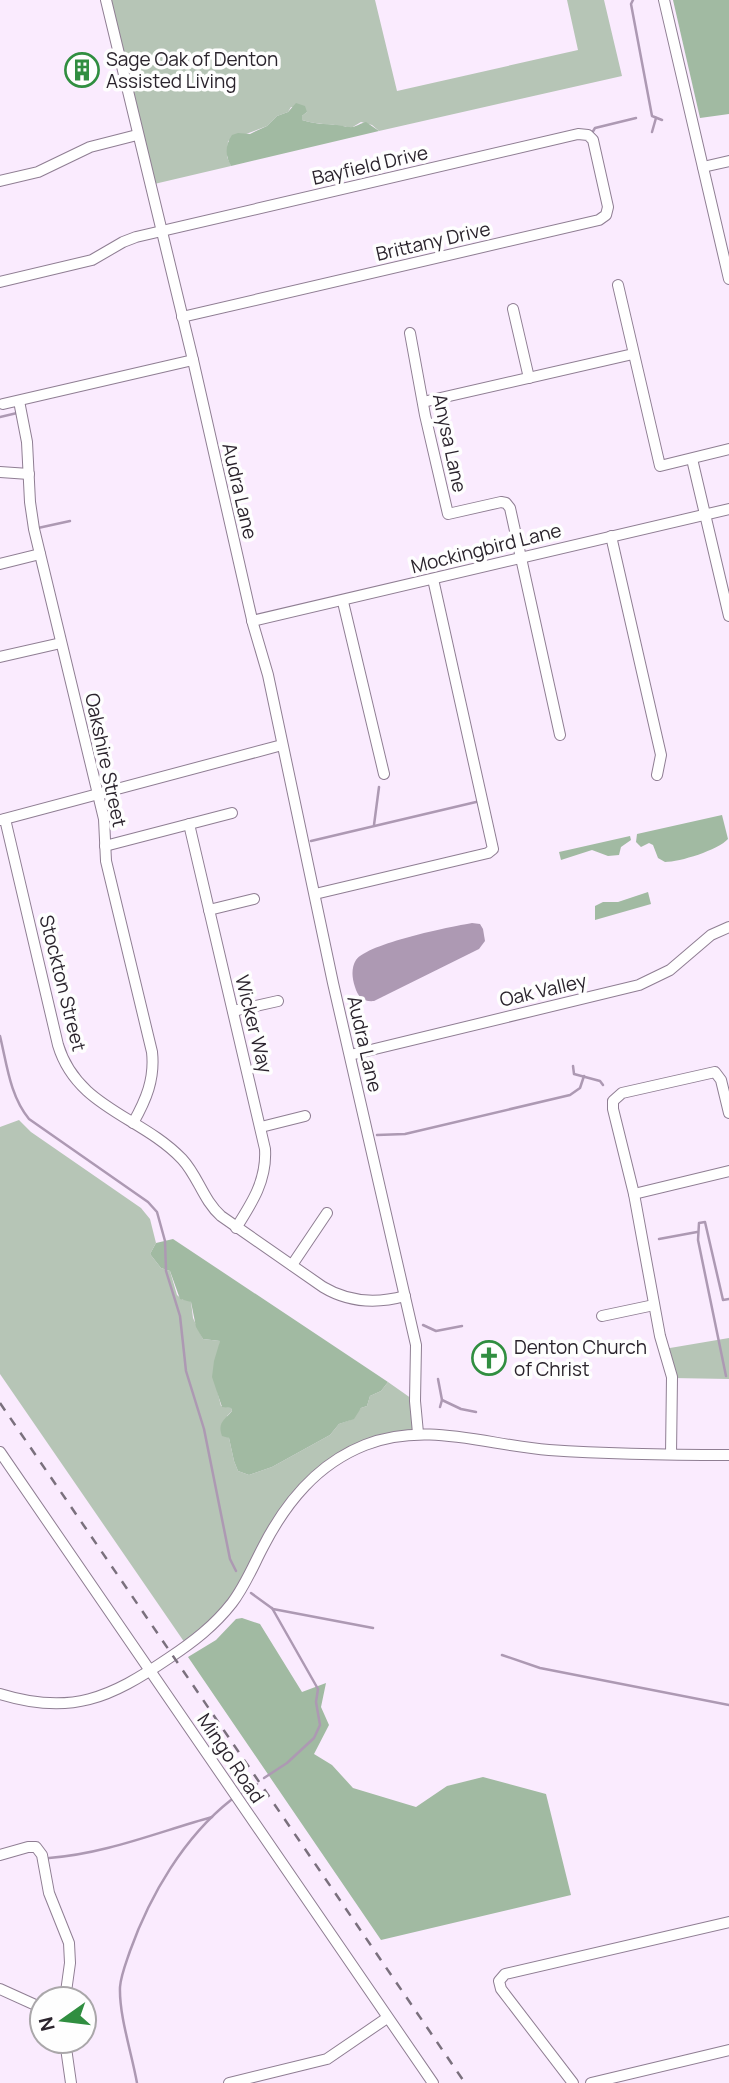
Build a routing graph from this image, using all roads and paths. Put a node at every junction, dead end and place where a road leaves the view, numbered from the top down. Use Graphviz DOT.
graph roads {
  1 [pos="106,0"];
  2 [pos="664,0"];
  3 [pos="586,134"];
  4 [pos="137,135"];
  5 [pos="729,161"];
  6 [pos="703,167"];
  7 [pos="0,181"];
  8 [pos="161,231"];
  9 [pos="727,263"];
  10 [pos="729,279"];
  11 [pos="0,282"];
  12 [pos="618,285"];
  13 [pos="513,309"];
  14 [pos="182,317"];
  15 [pos="410,333"];
  16 [pos="633,354"];
  17 [pos="193,360"];
  18 [pos="529,378"];
  19 [pos="19,401"];
  20 [pos="423,402"];
  21 [pos="4,404"];
  22 [pos="729,449"];
  23 [pos="692,459"];
  24 [pos="0,472"];
  25 [pos="29,474"];
  26 [pos="729,509"];
  27 [pos="706,514"];
  28 [pos="611,536"];
  29 [pos="40,554"];
  30 [pos="522,556"];
  31 [pos="0,564"];
  32 [pos="433,579"];
  33 [pos="343,601"];
  34 [pos="729,616"];
  35 [pos="252,621"];
  36 [pos="61,642"];
  37 [pos="0,657"];
  38 [pos="560,735"];
  39 [pos="282,746"];
  40 [pos="384,774"];
  41 [pos="657,775"];
  42 [pos="98,793"];
  43 [pos="232,813"];
  44 [pos="2,819"];
  45 [pos="189,824"];
  46 [pos="105,846"];
  47 [pos="315,894"];
  48 [pos="254,900"];
  49 [pos="209,910"];
  50 [pos="729,927"];
  51 [pos="278,1001"];
  52 [pos="233,1011"];
  53 [pos="350,1055"];
  54 [pos="729,1113"];
  55 [pos="305,1116"];
  56 [pos="133,1123"];
  57 [pos="261,1127"];
  58 [pos="729,1171"];
  59 [pos="634,1194"];
  60 [pos="327,1213"];
  61 [pos="236,1228"];
  62 [pos="292,1265"];
  63 [pos="405,1296"];
  64 [pos="654,1305"];
  65 [pos="602,1316"];
  66 [pos="418,1433"];
  67 [pos="0,1452"];
  68 [pos="671,1454"];
  69 [pos="729,1455"];
  70 [pos="150,1671"];
  71 [pos="0,1694"];
  72 [pos="0,1855"];
  73 [pos="729,1922"];
  74 [pos="67,1985"];
  75 [pos="0,1989"];
  76 [pos="28,2002"];
  77 [pos="387,2018"];
  78 [pos="729,2050"];
  79 [pos="67,2055"];
  80 [pos="71,2083"];
  81 [pos="229,2083"];
  82 [pos="433,2083"];
  83 [pos="573,2083"];
  84 [pos="591,2083"];
  1 -- 4 [label="street, Audra Lane"];
  2 -- 6 [label="street"];
  3 -- 8 [label="street, Bayfield Drive"];
  3 -- 14 [label="street, Brittany Drive"];
  4 -- 7 [label="street"];
  4 -- 8 [label="street, Audra Lane"];
  5 -- 6 [label="street"];
  6 -- 9 [label="street"];
  8 -- 11 [label="street, Bayfield Drive"];
  8 -- 14 [label="street, Audra Lane"];
  9 -- 10 [label="street"];
  12 -- 16 [label="street"];
  13 -- 18 [label="street"];
  14 -- 17 [label="street, Audra Lane"];
  15 -- 20 [label="street, Anysa Lane"];
  16 -- 18 [label="street"];
  16 -- 23 [label="street"];
  17 -- 19 [label="street"];
  17 -- 35 [label="street, Audra Lane"];
  18 -- 20 [label="street"];
  19 -- 21 [label="street"];
  19 -- 25 [label="street, Oakshire Street"];
  20 -- 30 [label="street, Anysa Lane"];
  22 -- 23 [label="street"];
  23 -- 27 [label="street"];
  24 -- 25 [label="street"];
  25 -- 29 [label="street, Oakshire Street"];
  26 -- 27 [label="street, Mockingbird Lane"];
  27 -- 28 [label="street, Mockingbird Lane"];
  27 -- 34 [label="street"];
  28 -- 30 [label="street, Mockingbird Lane"];
  28 -- 41 [label="street"];
  29 -- 31 [label="street"];
  29 -- 36 [label="street, Oakshire Street"];
  30 -- 32 [label="street, Mockingbird Lane"];
  30 -- 38 [label="street, Anysa Lane"];
  32 -- 33 [label="street, Mockingbird Lane"];
  32 -- 47 [label="street"];
  33 -- 35 [label="street, Mockingbird Lane"];
  33 -- 40 [label="street"];
  35 -- 39 [label="street, Audra Lane"];
  36 -- 37 [label="street"];
  36 -- 42 [label="street, Oakshire Street"];
  39 -- 42 [label="street"];
  39 -- 47 [label="street, Audra Lane"];
  42 -- 44 [label="street"];
  42 -- 46 [label="street, Oakshire Street"];
  43 -- 45 [label="street"];
  44 -- 56 [label="street, Stockton Street"];
  45 -- 46 [label="street"];
  45 -- 49 [label="street, Wicker Way"];
  46 -- 56 [label="street, Oakshire Street"];
  47 -- 53 [label="street, Audra Lane"];
  48 -- 49 [label="street"];
  49 -- 52 [label="street, Wicker Way"];
  50 -- 53 [label="street, Oak Valley"];
  51 -- 52 [label="street"];
  52 -- 57 [label="street, Wicker Way"];
  53 -- 63 [label="street, Audra Lane"];
  54 -- 59 [label="street"];
  55 -- 57 [label="street"];
  56 -- 61 [label="street, Stockton Street"];
  57 -- 61 [label="street, Wicker Way"];
  58 -- 59 [label="street"];
  59 -- 64 [label="street"];
  60 -- 62 [label="street"];
  61 -- 62 [label="street, Stockton Street"];
  62 -- 63 [label="street, Stockton Street"];
  63 -- 66 [label="street, Audra Lane"];
  64 -- 65 [label="street"];
  64 -- 68 [label="street"];
  66 -- 68 [label="street"];
  66 -- 70 [label="street"];
  67 -- 70 [label="street, Mingo Road"];
  68 -- 69 [label="street"];
  70 -- 71 [label="street"];
  70 -- 77 [label="street, Mingo Road"];
  72 -- 74 [label="street"];
  73 -- 83 [label="street"];
  75 -- 76 [label="street"];
  77 -- 81 [label="street"];
  77 -- 82 [label="street, Mingo Road"];
  78 -- 84 [label="street"];
  79 -- 80 [label="street"];
}
